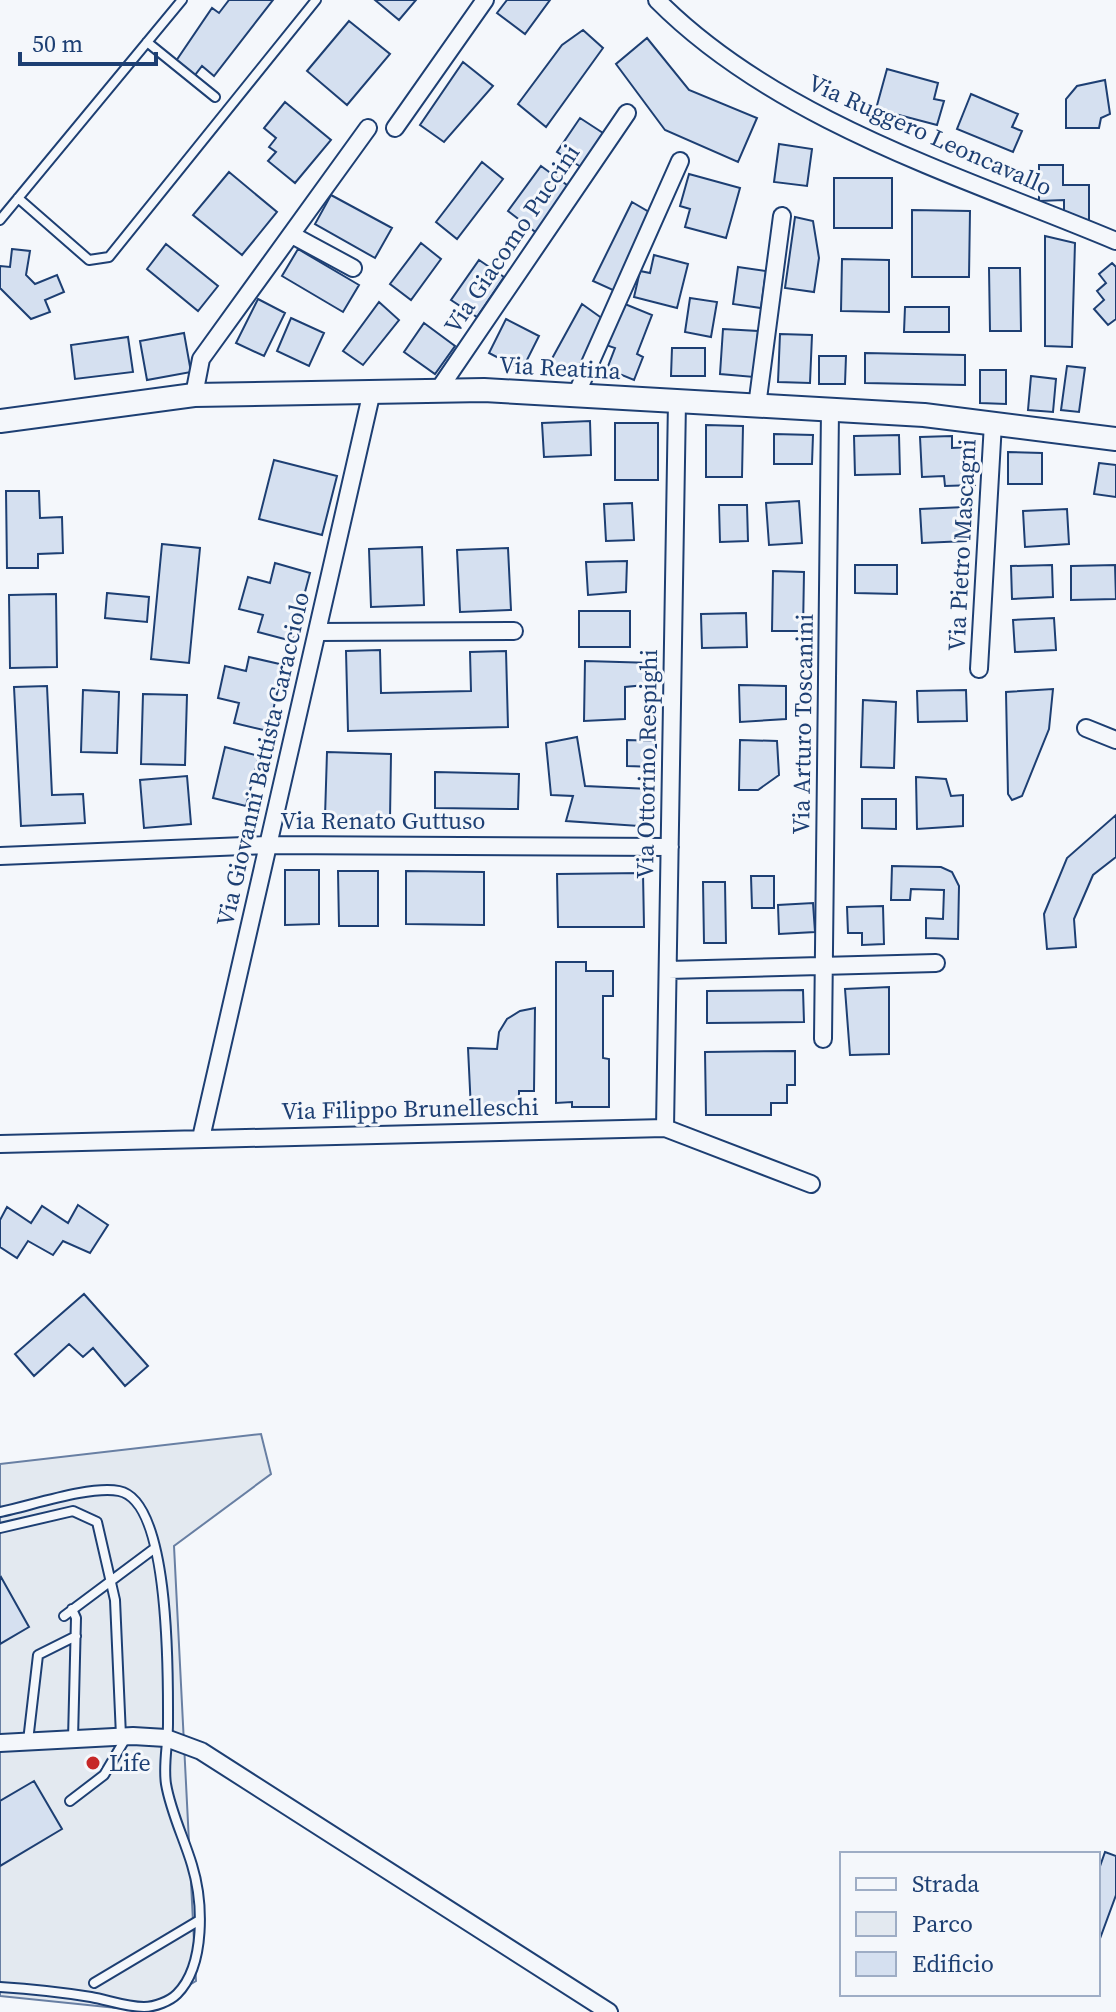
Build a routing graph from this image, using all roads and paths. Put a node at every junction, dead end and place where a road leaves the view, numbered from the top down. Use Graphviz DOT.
graph roads {
  1 [pos="182,0"];
  2 [pos="316,0"];
  3 [pos="485,0"];
  4 [pos="657,0"];
  5 [pos="147,42"];
  6 [pos="215,97"];
  7 [pos="627,113"];
  8 [pos="368,128"];
  9 [pos="395,128"];
  10 [pos="680,161"];
  11 [pos="18,198"];
  12 [pos="782,216"];
  13 [pos="0,220"];
  14 [pos="292,235"];
  15 [pos="1116,241"];
  16 [pos="353,268"];
  17 [pos="372,391"];
  18 [pos="437,392"];
  19 [pos="194,395"];
  20 [pos="576,395"];
  21 [pos="677,401"];
  22 [pos="757,406"];
  23 [pos="830,410"];
  24 [pos="0,421"];
  25 [pos="993,423"];
  26 [pos="1116,439"];
  27 [pos="514,631"];
  28 [pos="317,632"];
  29 [pos="979,669"];
  30 [pos="1086,728"];
  31 [pos="1116,740"];
  32 [pos="268,845"];
  33 [pos="670,847"];
  34 [pos="0,856"];
  35 [pos="936,963"];
  36 [pos="824,966"];
  37 [pos="668,970"];
  38 [pos="823,1039"];
  39 [pos="665,1128"];
  40 [pos="201,1138"];
  41 [pos="0,1144"];
  42 [pos="811,1184"];
  43 [pos="0,1512"];
  44 [pos="0,1528"];
  45 [pos="155,1548"];
  46 [pos="111,1580"];
  47 [pos="72,1609"];
  48 [pos="64,1616"];
  49 [pos="76,1636"];
  50 [pos="124,1736"];
  51 [pos="166,1738"];
  52 [pos="73,1739"];
  53 [pos="28,1741"];
  54 [pos="0,1743"];
  55 [pos="70,1801"];
  56 [pos="198,1921"];
  57 [pos="94,1983"];
  58 [pos="1,1986"];
  59 [pos="609,2012"];
  1 -- 5 [label="lane"];
  2 -- 11 [label="lane"];
  3 -- 9 [label="street"];
  4 -- 15 [label="street, Via Ruggero Leoncavallo"];
  5 -- 6 [label="lane"];
  5 -- 11 [label="lane"];
  7 -- 18 [label="street, Via Giacomo Puccini"];
  8 -- 14 [label="street"];
  10 -- 20 [label="street"];
  11 -- 13 [label="lane"];
  12 -- 22 [label="street"];
  14 -- 16 [label="street"];
  14 -- 19 [label="street"];
  17 -- 18 [label="street, Via Reatina"];
  17 -- 19 [label="street, Via Reatina"];
  17 -- 28 [label="street, Via Giovanni Battista Caracciolo"];
  18 -- 20 [label="street, Via Reatina"];
  19 -- 24 [label="street, Via Reatina"];
  20 -- 21 [label="street, Via Reatina"];
  21 -- 22 [label="street, Via Reatina"];
  21 -- 33 [label="street, Via Ottorino Respighi"];
  22 -- 23 [label="street, Via Reatina"];
  23 -- 25 [label="street, Via Reatina"];
  23 -- 36 [label="street, Via Arturo Toscanini"];
  25 -- 26 [label="street, Via Reatina"];
  25 -- 29 [label="street, Via Pietro Mascagni"];
  27 -- 28 [label="street"];
  28 -- 32 [label="street, Via Giovanni Battista Caracciolo"];
  30 -- 31 [label="street"];
  32 -- 33 [label="street, Via Renato Guttuso"];
  32 -- 34 [label="street, Via Renato Guttuso"];
  32 -- 40 [label="street, Via Giovanni Battista Caracciolo"];
  33 -- 37 [label="street, Via Ottorino Respighi"];
  35 -- 36 [label="street"];
  36 -- 37 [label="street"];
  36 -- 38 [label="street, Via Arturo Toscanini"];
  37 -- 39 [label="street, Via Ottorino Respighi"];
  39 -- 40 [label="street, Via Filippo Brunelleschi"];
  39 -- 42 [label="street, Via Filippo Brunelleschi"];
  40 -- 41 [label="street, Via Filippo Brunelleschi"];
  43 -- 45 [label="lane"];
  44 -- 46 [label="lane"];
  45 -- 46 [label="lane"];
  45 -- 51 [label="lane"];
  46 -- 47 [label="lane"];
  46 -- 50 [label="lane"];
  47 -- 48 [label="lane"];
  47 -- 49 [label="lane"];
  49 -- 52 [label="lane"];
  49 -- 53 [label="lane"];
  50 -- 51 [label="street"];
  50 -- 52 [label="street"];
  50 -- 55 [label="lane"];
  51 -- 56 [label="lane"];
  51 -- 59 [label="street"];
  52 -- 53 [label="street"];
  53 -- 54 [label="street"];
  56 -- 57 [label="lane"];
  56 -- 58 [label="lane"];
}
